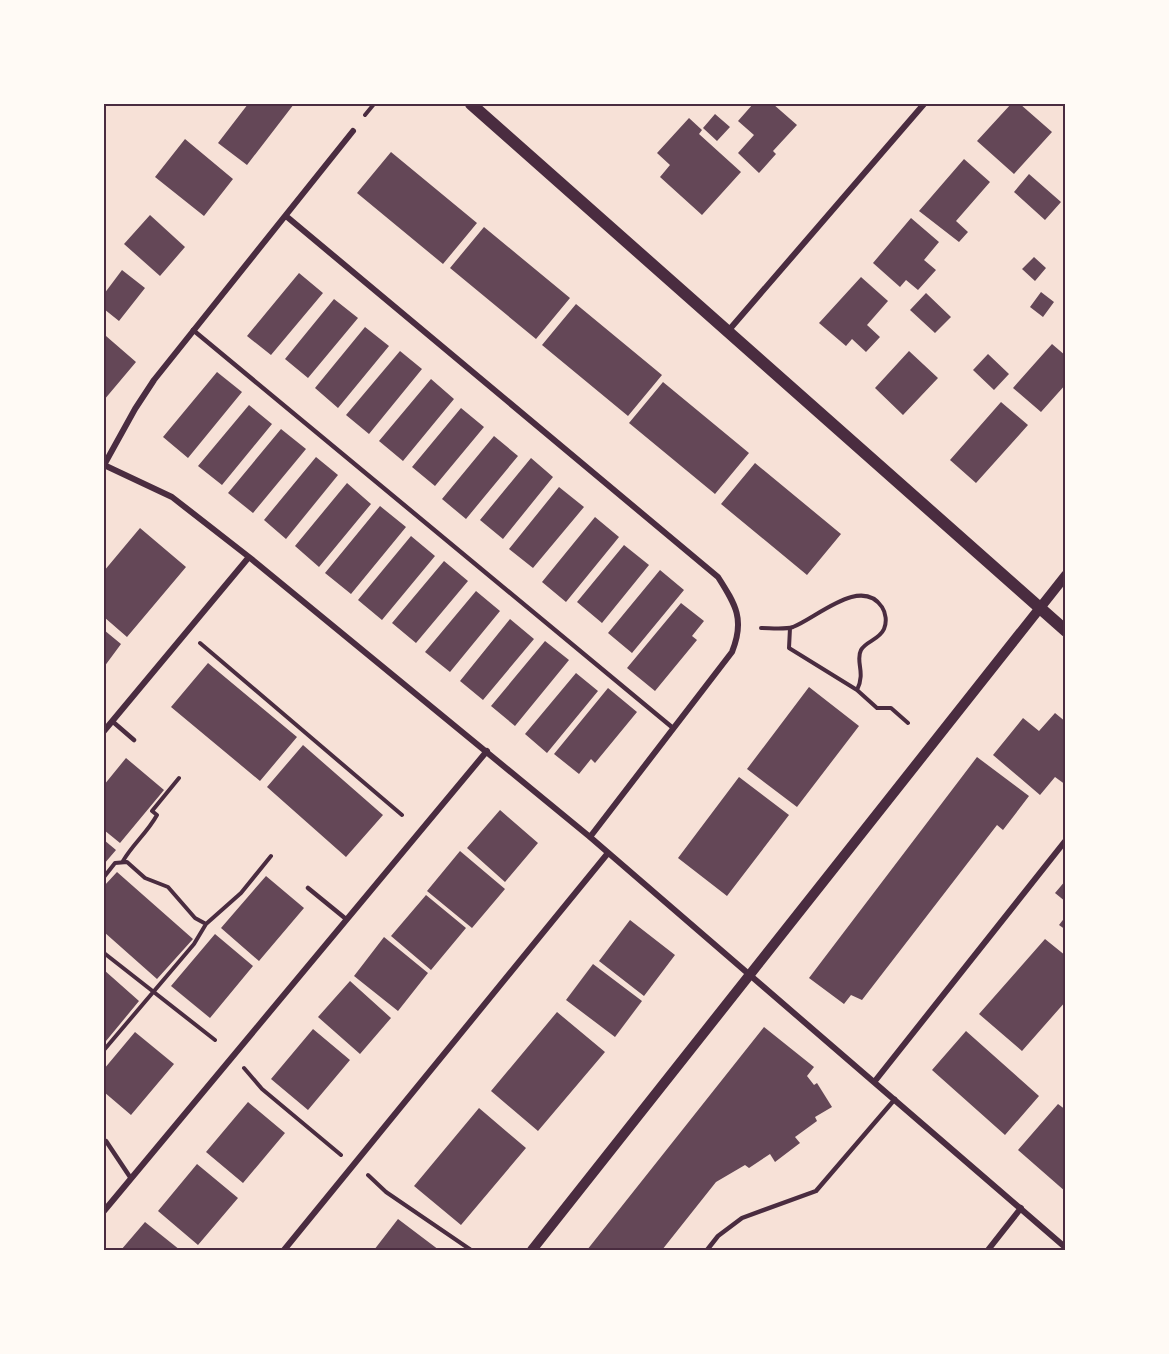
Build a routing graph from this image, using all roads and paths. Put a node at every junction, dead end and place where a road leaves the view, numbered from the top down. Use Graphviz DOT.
graph roads {
  1 [pos="374,104"];
  2 [pos="471,104"];
  3 [pos="924,104"];
  4 [pos="364,115"];
  5 [pos="353,131"];
  6 [pos="286,216"];
  7 [pos="193,330"];
  8 [pos="729,330"];
  9 [pos="104,466"];
  10 [pos="249,557"];
  11 [pos="1065,575"];
  12 [pos="1038,607"];
  13 [pos="761,628"];
  14 [pos="790,628"];
  15 [pos="1065,631"];
  16 [pos="200,642"];
  17 [pos="857,690"];
  18 [pos="112,721"];
  19 [pos="908,723"];
  20 [pos="673,728"];
  21 [pos="104,731"];
  22 [pos="134,740"];
  23 [pos="487,751"];
  24 [pos="179,778"];
  25 [pos="402,815"];
  26 [pos="590,837"];
  27 [pos="1065,840"];
  28 [pos="608,853"];
  29 [pos="271,856"];
  30 [pos="123,861"];
  31 [pos="104,877"];
  32 [pos="308,888"];
  33 [pos="346,919"];
  34 [pos="206,924"];
  35 [pos="104,953"];
  36 [pos="751,974"];
  37 [pos="151,992"];
  38 [pos="215,1040"];
  39 [pos="104,1050"];
  40 [pos="243,1065"];
  41 [pos="875,1082"];
  42 [pos="895,1099"];
  43 [pos="105,1141"];
  44 [pos="343,1156"];
  45 [pos="365,1173"];
  46 [pos="130,1177"];
  47 [pos="1021,1208"];
  48 [pos="104,1211"];
  49 [pos="1065,1248"];
  50 [pos="284,1251"];
  51 [pos="471,1251"];
  52 [pos="532,1251"];
  53 [pos="707,1251"];
  54 [pos="988,1251"];
  1 -- 4 [label="path"];
  2 -- 8 [label="main road"];
  3 -- 8 [label="street"];
  5 -- 6 [label="street"];
  6 -- 7 [label="street"];
  6 -- 20 [label="street"];
  7 -- 9 [label="street"];
  7 -- 20 [label="lane"];
  8 -- 12 [label="main road"];
  9 -- 10 [label="street"];
  10 -- 18 [label="street"];
  10 -- 23 [label="street"];
  11 -- 12 [label="street"];
  12 -- 15 [label="main road"];
  12 -- 36 [label="street"];
  13 -- 14 [label="path"];
  14 -- 17 [label="path"];
  14 -- 17 [label="path"];
  16 -- 25 [label="path"];
  17 -- 19 [label="path"];
  18 -- 21 [label="street"];
  18 -- 22 [label="lane"];
  20 -- 26 [label="street"];
  23 -- 26 [label="street"];
  23 -- 33 [label="street"];
  24 -- 30 [label="path"];
  26 -- 28 [label="street"];
  27 -- 41 [label="street"];
  28 -- 36 [label="street"];
  28 -- 50 [label="street"];
  29 -- 34 [label="path"];
  30 -- 31 [label="path"];
  30 -- 34 [label="path"];
  32 -- 33 [label="lane"];
  33 -- 46 [label="street"];
  34 -- 37 [label="path"];
  35 -- 37 [label="path"];
  36 -- 41 [label="street"];
  36 -- 52 [label="street"];
  37 -- 38 [label="path"];
  37 -- 39 [label="path"];
  40 -- 44 [label="path"];
  41 -- 42 [label="street"];
  42 -- 47 [label="street"];
  42 -- 53 [label="lane"];
  43 -- 46 [label="lane"];
  45 -- 51 [label="path"];
  46 -- 48 [label="street"];
  47 -- 49 [label="street"];
  47 -- 54 [label="street"];
}
